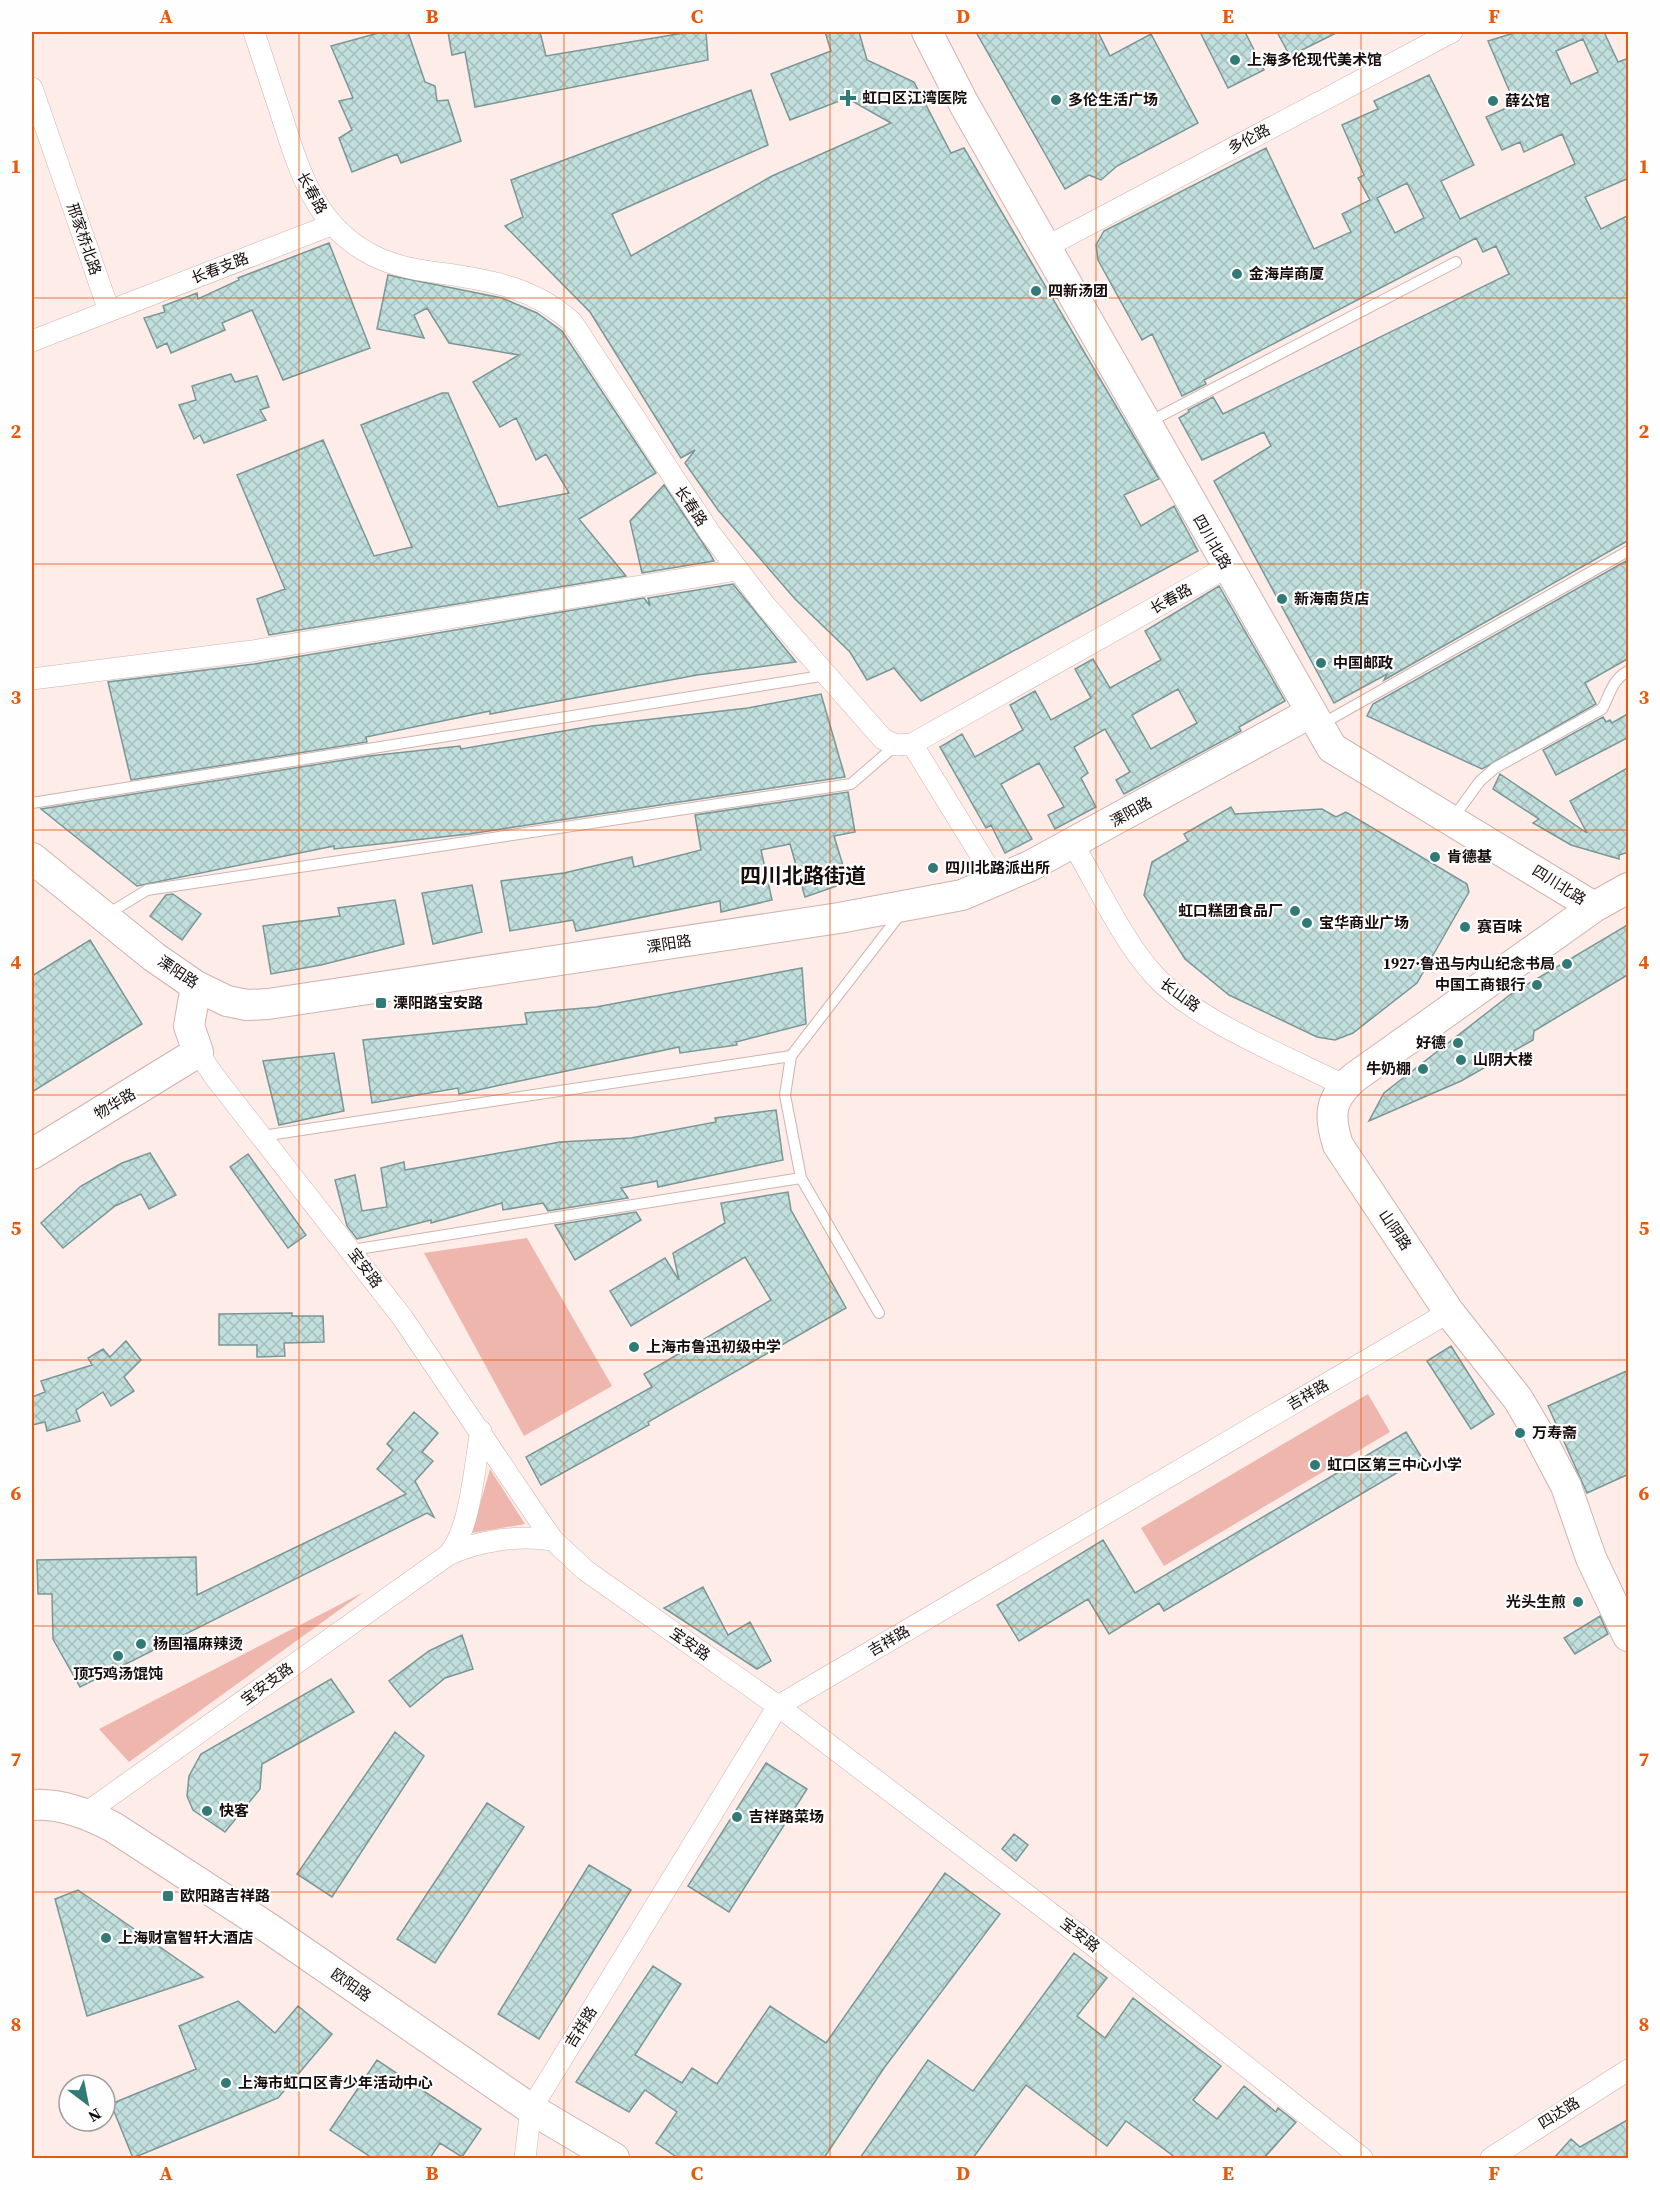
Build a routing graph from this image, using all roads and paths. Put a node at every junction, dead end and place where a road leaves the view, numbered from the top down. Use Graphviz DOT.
graph roads {
  1 [pos="254,32"];
  2 [pos="927,32"];
  3 [pos="1452,32"];
  4 [pos="32,88"];
  5 [pos="331,225"];
  6 [pos="1046,247"];
  7 [pos="1456,262"];
  8 [pos="109,311"];
  9 [pos="32,341"];
  10 [pos="1146,423"];
  11 [pos="1629,551"];
  12 [pos="1227,567"];
  13 [pos="737,570"];
  14 [pos="1629,671"];
  15 [pos="827,675"];
  16 [pos="32,679"];
  17 [pos="1314,720"];
  18 [pos="904,745"];
  19 [pos="32,802"];
  20 [pos="1451,820"];
  21 [pos="1073,844"];
  22 [pos="32,858"];
  23 [pos="996,882"];
  24 [pos="1629,888"];
  25 [pos="905,907"];
  26 [pos="1594,907"];
  27 [pos="103,916"];
  28 [pos="196,986"];
  29 [pos="198,1052"];
  30 [pos="790,1056"];
  31 [pos="1345,1086"];
  32 [pos="262,1136"];
  33 [pos="32,1154"];
  34 [pos="801,1178"];
  35 [pos="352,1250"];
  36 [pos="1449,1312"];
  37 [pos="879,1313"];
  38 [pos="481,1431"];
  39 [pos="554,1540"];
  40 [pos="448,1555"];
  41 [pos="1629,1636"];
  42 [pos="778,1706"];
  43 [pos="32,1806"];
  44 [pos="86,1813"];
  45 [pos="1629,2070"];
  46 [pos="531,2109"];
  47 [pos="525,2158"];
  48 [pos="614,2158"];
  49 [pos="1362,2158"];
  50 [pos="1491,2158"];
  1 -- 5 [label="street, 长春路"];
  2 -- 6 [label="street, 四川北路"];
  3 -- 6 [label="street, 多伦路"];
  4 -- 8 [label="street, 邢家桥北路"];
  5 -- 8 [label="street, 长春支路"];
  5 -- 13 [label="street, 长春路"];
  6 -- 10 [label="street, 四川北路"];
  7 -- 10 [label="lane"];
  8 -- 9 [label="street"];
  10 -- 12 [label="street, 四川北路"];
  11 -- 17 [label="lane"];
  12 -- 17 [label="street, 四川北路"];
  12 -- 18 [label="street, 长春路"];
  13 -- 15 [label="street, 长春路"];
  13 -- 16 [label="street"];
  14 -- 20 [label="lane"];
  15 -- 18 [label="street, 长春路"];
  15 -- 19 [label="lane"];
  17 -- 20 [label="street, 四川北路"];
  17 -- 21 [label="street, 溧阳路"];
  18 -- 23 [label="street"];
  18 -- 27 [label="lane"];
  20 -- 26 [label="street, 四川北路"];
  21 -- 23 [label="street, 溧阳路"];
  21 -- 31 [label="street, 长山路"];
  22 -- 27 [label="street, 溧阳路"];
  23 -- 25 [label="street, 溧阳路"];
  24 -- 26 [label="street, 四川北路"];
  25 -- 28 [label="street, 溧阳路"];
  25 -- 30 [label="lane"];
  26 -- 31 [label="street, 山阴路"];
  27 -- 28 [label="street, 溧阳路"];
  28 -- 29 [label="street, 宝安路"];
  29 -- 32 [label="street, 宝安路"];
  29 -- 33 [label="street, 物华路"];
  30 -- 32 [label="lane"];
  30 -- 34 [label="lane"];
  31 -- 36 [label="street, 山阴路"];
  32 -- 35 [label="street, 宝安路"];
  34 -- 35 [label="lane"];
  34 -- 37 [label="lane"];
  35 -- 38 [label="street, 宝安路"];
  36 -- 41 [label="street, 山阴路"];
  36 -- 42 [label="street, 吉祥路"];
  38 -- 39 [label="street, 宝安路"];
  38 -- 40 [label="street, 宝安支路"];
  39 -- 40 [label="street, 宝安支路"];
  39 -- 42 [label="street, 宝安路"];
  40 -- 44 [label="street, 宝安支路"];
  42 -- 46 [label="street, 吉祥路"];
  42 -- 49 [label="street, 宝安路"];
  43 -- 44 [label="street, 欧阳路"];
  44 -- 46 [label="street, 欧阳路"];
  45 -- 50 [label="street, 四达路"];
  46 -- 47 [label="street, 吉祥路"];
  46 -- 48 [label="street, 欧阳路"];
}
